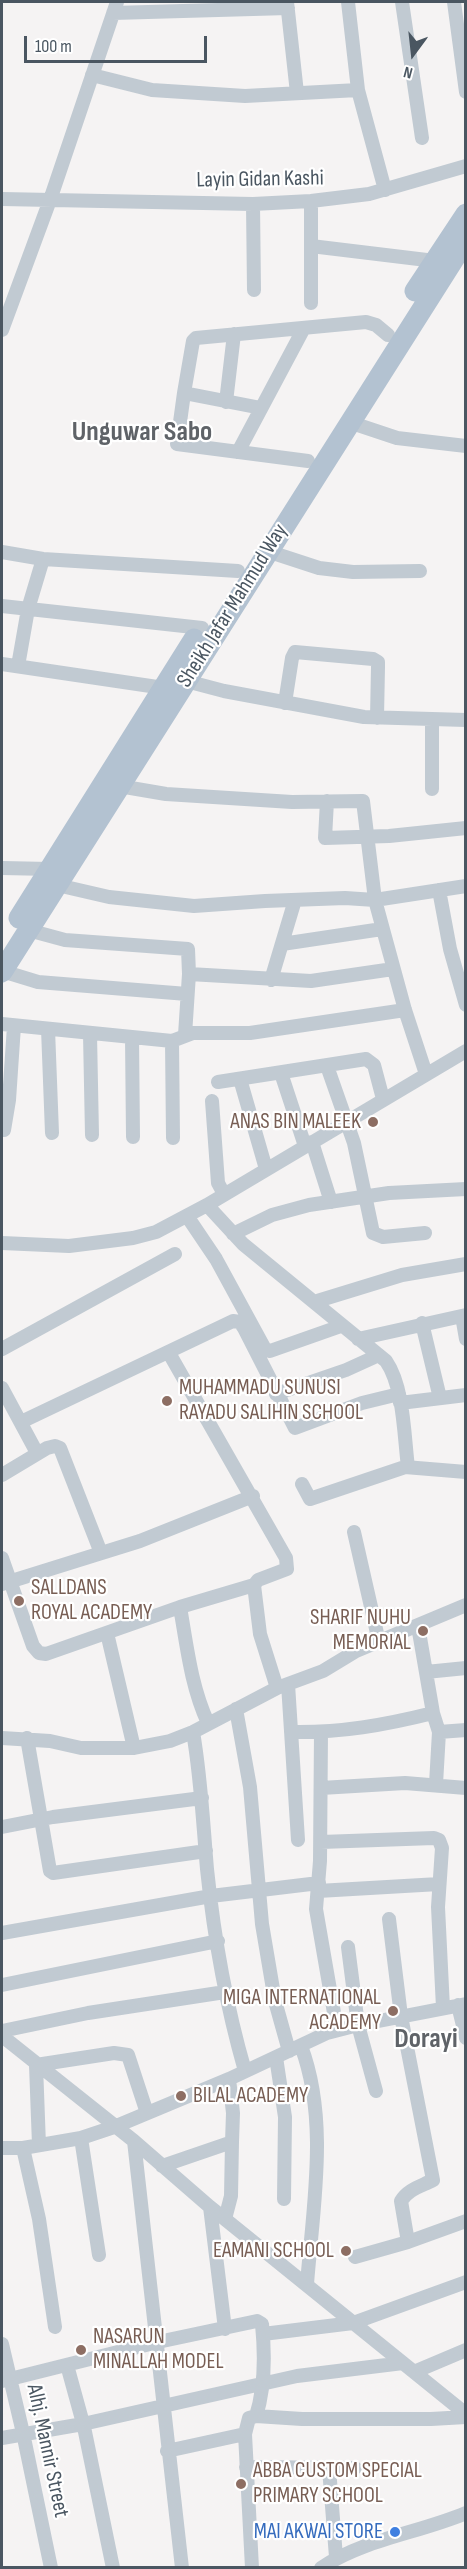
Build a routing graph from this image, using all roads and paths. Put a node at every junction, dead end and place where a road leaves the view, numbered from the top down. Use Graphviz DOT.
graph roads {
  1 [pos="348,2"];
  2 [pos="402,2"];
  3 [pos="454,2"];
  4 [pos="288,5"];
  5 [pos="115,7"];
  6 [pos="92,75"];
  7 [pos="358,90"];
  8 [pos="465,92"];
  9 [pos="297,93"];
  10 [pos="422,138"];
  11 [pos="465,166"];
  12 [pos="385,190"];
  13 [pos="2,199"];
  14 [pos="50,200"];
  15 [pos="311,201"];
  16 [pos="253,204"];
  17 [pos="465,214"];
  18 [pos="465,240"];
  19 [pos="311,246"];
  20 [pos="435,261"];
  21 [pos="254,290"];
  22 [pos="311,303"];
  23 [pos="304,328"];
  24 [pos="2,330"];
  25 [pos="234,334"];
  26 [pos="388,335"];
  27 [pos="184,393"];
  28 [pos="226,402"];
  29 [pos="261,408"];
  30 [pos="349,422"];
  31 [pos="465,446"];
  32 [pos="238,452"];
  33 [pos="308,461"];
  34 [pos="267,550"];
  35 [pos="2,552"];
  36 [pos="43,559"];
  37 [pos="238,571"];
  38 [pos="420,571"];
  39 [pos="2,606"];
  40 [pos="28,609"];
  41 [pos="202,628"];
  42 [pos="2,664"];
  43 [pos="18,666"];
  44 [pos="186,681"];
  45 [pos="164,688"];
  46 [pos="285,703"];
  47 [pos="377,718"];
  48 [pos="432,720"];
  49 [pos="465,720"];
  50 [pos="119,786"];
  51 [pos="432,789"];
  52 [pos="327,801"];
  53 [pos="465,828"];
  54 [pos="369,836"];
  55 [pos="2,868"];
  56 [pos="53,877"];
  57 [pos="465,886"];
  58 [pos="439,890"];
  59 [pos="295,900"];
  60 [pos="375,900"];
  61 [pos="382,929"];
  62 [pos="28,930"];
  63 [pos="282,944"];
  64 [pos="2,946"];
  65 [pos="465,947"];
  66 [pos="450,949"];
  67 [pos="393,969"];
  68 [pos="2,971"];
  69 [pos="189,974"];
  70 [pos="270,980"];
  71 [pos="187,994"];
  72 [pos="465,1005"];
  73 [pos="405,1010"];
  74 [pos="8,1025"];
  75 [pos="48,1029"];
  76 [pos="90,1034"];
  77 [pos="132,1037"];
  78 [pos="178,1038"];
  79 [pos="465,1051"];
  80 [pos="327,1066"];
  81 [pos="281,1073"];
  82 [pos="426,1074"];
  83 [pos="240,1079"];
  84 [pos="218,1082"];
  85 [pos="383,1099"];
  86 [pos="212,1101"];
  87 [pos="346,1122"];
  88 [pos="4,1130"];
  89 [pos="51,1133"];
  90 [pos="92,1135"];
  91 [pos="133,1137"];
  92 [pos="173,1138"];
  93 [pos="309,1144"];
  94 [pos="266,1169"];
  95 [pos="465,1190"];
  96 [pos="224,1194"];
  97 [pos="366,1197"];
  98 [pos="331,1202"];
  99 [pos="207,1205"];
  100 [pos="187,1216"];
  101 [pos="425,1233"];
  102 [pos="233,1234"];
  103 [pos="2,1243"];
  104 [pos="175,1254"];
  105 [pos="465,1264"];
  106 [pos="314,1302"];
  107 [pos="464,1315"];
  108 [pos="423,1323"];
  109 [pos="341,1326"];
  110 [pos="358,1338"];
  111 [pos="465,1339"];
  112 [pos="2,1348"];
  113 [pos="170,1353"];
  114 [pos="379,1355"];
  115 [pos="2,1388"];
  116 [pos="276,1394"];
  117 [pos="465,1395"];
  118 [pos="440,1398"];
  119 [pos="399,1399"];
  120 [pos="21,1422"];
  121 [pos="37,1453"];
  122 [pos="408,1467"];
  123 [pos="465,1472"];
  124 [pos="2,1475"];
  125 [pos="302,1484"];
  126 [pos="253,1496"];
  127 [pos="354,1532"];
  128 [pos="101,1553"];
  129 [pos="2,1558"];
  130 [pos="7,1583"];
  131 [pos="254,1585"];
  132 [pos="465,1605"];
  133 [pos="180,1607"];
  134 [pos="418,1626"];
  135 [pos="106,1633"];
  136 [pos="379,1642"];
  137 [pos="465,1668"];
  138 [pos="426,1672"];
  139 [pos="283,1686"];
  140 [pos="236,1709"];
  141 [pos="433,1713"];
  142 [pos="208,1723"];
  143 [pos="465,1730"];
  144 [pos="193,1732"];
  145 [pos="291,1732"];
  146 [pos="321,1732"];
  147 [pos="439,1732"];
  148 [pos="2,1738"];
  149 [pos="27,1738"];
  150 [pos="134,1748"];
  151 [pos="436,1784"];
  152 [pos="321,1788"];
  153 [pos="465,1788"];
  154 [pos="201,1798"];
  155 [pos="40,1819"];
  156 [pos="2,1827"];
  157 [pos="298,1840"];
  158 [pos="321,1842"];
  159 [pos="206,1851"];
  160 [pos="439,1884"];
  161 [pos="318,1887"];
  162 [pos="258,1891"];
  163 [pos="211,1896"];
  164 [pos="389,1919"];
  165 [pos="2,1933"];
  166 [pos="218,1941"];
  167 [pos="348,1947"];
  168 [pos="2,1985"];
  169 [pos="225,1992"];
  170 [pos="462,2005"];
  171 [pos="443,2008"];
  172 [pos="401,2016"];
  173 [pos="358,2025"];
  174 [pos="337,2030"];
  175 [pos="2,2031"];
  176 [pos="2,2036"];
  177 [pos="465,2038"];
  178 [pos="295,2048"];
  179 [pos="276,2057"];
  180 [pos="36,2065"];
  181 [pos="245,2071"];
  182 [pos="229,2079"];
  183 [pos="376,2091"];
  184 [pos="147,2113"];
  185 [pos="114,2127"];
  186 [pos="81,2138"];
  187 [pos="134,2141"];
  188 [pos="232,2142"];
  189 [pos="39,2145"];
  190 [pos="2,2148"];
  191 [pos="23,2148"];
  192 [pos="162,2166"];
  193 [pos="284,2199"];
  194 [pos="210,2207"];
  195 [pos="225,2219"];
  196 [pos="465,2221"];
  197 [pos="408,2242"];
  198 [pos="99,2255"];
  199 [pos="356,2257"];
  200 [pos="465,2282"];
  201 [pos="307,2284"];
  202 [pos="353,2323"];
  203 [pos="55,2327"];
  204 [pos="225,2329"];
  205 [pos="263,2334"];
  206 [pos="158,2342"];
  207 [pos="2,2344"];
  208 [pos="465,2350"];
  209 [pos="67,2365"];
  210 [pos="408,2367"];
  211 [pos="6,2380"];
  212 [pos="262,2383"];
  213 [pos="163,2405"];
  214 [pos="465,2415"];
  215 [pos="256,2416"];
  216 [pos="83,2424"];
  217 [pos="23,2433"];
  218 [pos="245,2434"];
  219 [pos="2,2438"];
  220 [pos="168,2451"];
  221 [pos="246,2466"];
  222 [pos="329,2468"];
  223 [pos="355,2468"];
  224 [pos="465,2513"];
  225 [pos="336,2558"];
  226 [pos="51,2568"];
  227 [pos="112,2568"];
  228 [pos="182,2568"];
  229 [pos="252,2568"];
  230 [pos="321,2568"];
  1 -- 7 [label="street"];
  2 -- 10 [label="street"];
  3 -- 8 [label="street"];
  4 -- 5 [label="street"];
  4 -- 9 [label="street"];
  5 -- 6 [label="street"];
  6 -- 9 [label="street"];
  6 -- 14 [label="street"];
  7 -- 9 [label="street"];
  7 -- 12 [label="street"];
  11 -- 12 [label="street, Layin Gidan Kashi"];
  12 -- 15 [label="street, Layin Gidan Kashi"];
  13 -- 14 [label="street, Layin Gidan Kashi"];
  14 -- 16 [label="street, Layin Gidan Kashi"];
  14 -- 24 [label="street"];
  15 -- 16 [label="street, Layin Gidan Kashi"];
  15 -- 19 [label="street"];
  16 -- 21 [label="street"];
  17 -- 20 [label="main road, Sheikh Jafar Mahmud Way"];
  18 -- 30 [label="main road, Sheikh Jafar Mahmud Way"];
  19 -- 20 [label="street"];
  19 -- 22 [label="street"];
  20 -- 26 [label="main road, Sheikh Jafar Mahmud Way"];
  23 -- 25 [label="street"];
  23 -- 26 [label="street"];
  23 -- 29 [label="street"];
  25 -- 27 [label="street"];
  25 -- 28 [label="street"];
  26 -- 33 [label="main road, Sheikh Jafar Mahmud Way"];
  27 -- 28 [label="street"];
  27 -- 32 [label="street"];
  28 -- 29 [label="street"];
  29 -- 32 [label="street"];
  30 -- 31 [label="street"];
  30 -- 34 [label="main road, Sheikh Jafar Mahmud Way"];
  32 -- 33 [label="street"];
  33 -- 37 [label="main road, Sheikh Jafar Mahmud Way"];
  34 -- 38 [label="street"];
  34 -- 44 [label="main road, Sheikh Jafar Mahmud Way"];
  35 -- 36 [label="street"];
  36 -- 37 [label="street"];
  36 -- 40 [label="street"];
  37 -- 41 [label="main road, Sheikh Jafar Mahmud Way"];
  39 -- 40 [label="street"];
  40 -- 41 [label="street"];
  40 -- 43 [label="street"];
  41 -- 45 [label="main road, Sheikh Jafar Mahmud Way"];
  42 -- 43 [label="street"];
  43 -- 45 [label="street"];
  44 -- 46 [label="street"];
  44 -- 50 [label="main road, Sheikh Jafar Mahmud Way"];
  45 -- 56 [label="main road, Sheikh Jafar Mahmud Way"];
  46 -- 47 [label="street"];
  46 -- 47 [label="street"];
  47 -- 48 [label="street"];
  48 -- 49 [label="street"];
  48 -- 51 [label="street"];
  50 -- 52 [label="street"];
  50 -- 56 [label="main road, Sheikh Jafar Mahmud Way"];
  52 -- 54 [label="street"];
  52 -- 54 [label="street"];
  53 -- 54 [label="street"];
  54 -- 60 [label="street"];
  55 -- 56 [label="street"];
  56 -- 59 [label="street"];
  56 -- 62 [label="main road, Sheikh Jafar Mahmud Way"];
  56 -- 64 [label="main road, Sheikh Jafar Mahmud Way"];
  57 -- 58 [label="street"];
  58 -- 60 [label="street"];
  58 -- 66 [label="street"];
  59 -- 60 [label="street"];
  59 -- 63 [label="street"];
  60 -- 61 [label="street"];
  61 -- 63 [label="street"];
  61 -- 67 [label="street"];
  62 -- 68 [label="main road, Sheikh Jafar Mahmud Way"];
  62 -- 69 [label="street"];
  63 -- 70 [label="street"];
  65 -- 66 [label="street"];
  66 -- 72 [label="street"];
  67 -- 70 [label="street"];
  67 -- 73 [label="street"];
  68 -- 71 [label="street"];
  69 -- 70 [label="street"];
  69 -- 71 [label="street"];
  71 -- 78 [label="street"];
  73 -- 78 [label="street"];
  73 -- 82 [label="street"];
  74 -- 75 [label="street"];
  74 -- 88 [label="street"];
  75 -- 76 [label="street"];
  75 -- 89 [label="street"];
  76 -- 77 [label="street"];
  76 -- 90 [label="street"];
  77 -- 78 [label="street"];
  77 -- 91 [label="street"];
  78 -- 92 [label="street"];
  79 -- 82 [label="street"];
  80 -- 81 [label="street"];
  80 -- 85 [label="street"];
  80 -- 87 [label="street"];
  81 -- 83 [label="street"];
  81 -- 93 [label="street"];
  82 -- 85 [label="street"];
  83 -- 84 [label="street"];
  83 -- 94 [label="street"];
  85 -- 87 [label="street"];
  86 -- 96 [label="street"];
  87 -- 93 [label="street"];
  87 -- 97 [label="street"];
  93 -- 94 [label="street"];
  93 -- 98 [label="street"];
  94 -- 96 [label="street"];
  95 -- 97 [label="street"];
  96 -- 99 [label="street"];
  97 -- 98 [label="street"];
  97 -- 101 [label="street"];
  98 -- 102 [label="street"];
  99 -- 100 [label="street"];
  99 -- 102 [label="street"];
  100 -- 103 [label="street"];
  100 -- 109 [label="street"];
  102 -- 106 [label="street"];
  104 -- 112 [label="street"];
  105 -- 106 [label="street"];
  106 -- 109 [label="street"];
  107 -- 108 [label="street"];
  107 -- 111 [label="street"];
  108 -- 110 [label="street"];
  108 -- 118 [label="street"];
  109 -- 110 [label="street"];
  110 -- 114 [label="street"];
  113 -- 116 [label="street"];
  113 -- 120 [label="street"];
  113 -- 126 [label="street"];
  114 -- 116 [label="street"];
  114 -- 119 [label="street"];
  115 -- 120 [label="street"];
  116 -- 119 [label="street"];
  117 -- 118 [label="street"];
  118 -- 119 [label="street"];
  119 -- 122 [label="street"];
  120 -- 121 [label="street"];
  121 -- 124 [label="street"];
  121 -- 128 [label="street"];
  122 -- 123 [label="street"];
  122 -- 125 [label="street"];
  126 -- 128 [label="street"];
  126 -- 131 [label="street"];
  127 -- 136 [label="street"];
  128 -- 130 [label="street"];
  129 -- 130 [label="street"];
  130 -- 135 [label="street"];
  131 -- 133 [label="street"];
  131 -- 139 [label="street"];
  132 -- 134 [label="street"];
  133 -- 135 [label="street"];
  133 -- 142 [label="street"];
  134 -- 136 [label="street"];
  134 -- 138 [label="street"];
  135 -- 150 [label="street"];
  136 -- 139 [label="street"];
  137 -- 138 [label="street"];
  138 -- 141 [label="street"];
  139 -- 140 [label="street"];
  139 -- 145 [label="street"];
  140 -- 142 [label="street"];
  140 -- 162 [label="street"];
  141 -- 146 [label="street"];
  141 -- 147 [label="street"];
  142 -- 144 [label="street"];
  143 -- 147 [label="street"];
  144 -- 150 [label="street"];
  144 -- 154 [label="street"];
  145 -- 146 [label="street"];
  145 -- 157 [label="street"];
  146 -- 152 [label="street"];
  147 -- 151 [label="street"];
  148 -- 149 [label="street"];
  149 -- 150 [label="street"];
  149 -- 155 [label="street"];
  151 -- 152 [label="street"];
  151 -- 153 [label="street"];
  152 -- 158 [label="street"];
  154 -- 155 [label="street"];
  154 -- 159 [label="street"];
  155 -- 156 [label="street"];
  155 -- 159 [label="street"];
  158 -- 160 [label="street"];
  158 -- 161 [label="street"];
  159 -- 163 [label="street"];
  160 -- 161 [label="street"];
  160 -- 171 [label="street"];
  161 -- 162 [label="street"];
  161 -- 174 [label="street"];
  162 -- 163 [label="street"];
  162 -- 178 [label="street"];
  163 -- 165 [label="street"];
  163 -- 166 [label="street"];
  164 -- 172 [label="street"];
  166 -- 168 [label="street"];
  166 -- 169 [label="street"];
  167 -- 173 [label="street"];
  169 -- 175 [label="street"];
  169 -- 181 [label="street"];
  170 -- 171 [label="street"];
  170 -- 177 [label="street"];
  171 -- 172 [label="street"];
  172 -- 173 [label="street"];
  172 -- 197 [label="street"];
  173 -- 174 [label="street"];
  173 -- 183 [label="street"];
  174 -- 178 [label="street"];
  176 -- 180 [label="street"];
  178 -- 179 [label="street"];
  178 -- 201 [label="street"];
  179 -- 181 [label="street"];
  179 -- 193 [label="street"];
  180 -- 184 [label="street"];
  180 -- 185 [label="street"];
  180 -- 189 [label="street"];
  181 -- 182 [label="street"];
  182 -- 184 [label="street"];
  182 -- 188 [label="street"];
  184 -- 185 [label="street"];
  185 -- 186 [label="street"];
  185 -- 187 [label="street"];
  186 -- 189 [label="street"];
  186 -- 198 [label="street"];
  187 -- 192 [label="street"];
  187 -- 206 [label="street"];
  188 -- 192 [label="street"];
  188 -- 195 [label="street"];
  189 -- 191 [label="street"];
  190 -- 191 [label="street"];
  191 -- 203 [label="street"];
  192 -- 194 [label="street"];
  194 -- 195 [label="street"];
  194 -- 204 [label="street"];
  195 -- 201 [label="street"];
  196 -- 197 [label="street"];
  197 -- 199 [label="street"];
  200 -- 202 [label="street"];
  201 -- 202 [label="street"];
  202 -- 205 [label="street"];
  202 -- 210 [label="street"];
  204 -- 205 [label="street"];
  204 -- 206 [label="street"];
  205 -- 212 [label="street"];
  206 -- 209 [label="street"];
  206 -- 213 [label="street"];
  207 -- 211 [label="street, Alhj. Mannir Street"];
  208 -- 210 [label="street"];
  209 -- 211 [label="street"];
  209 -- 216 [label="street"];
  210 -- 212 [label="street"];
  210 -- 214 [label="street"];
  211 -- 217 [label="street, Alhj. Mannir Street"];
  212 -- 213 [label="street"];
  212 -- 215 [label="street"];
  213 -- 216 [label="street"];
  213 -- 220 [label="street"];
  214 -- 215 [label="street"];
  215 -- 218 [label="street"];
  216 -- 217 [label="street"];
  216 -- 227 [label="street"];
  217 -- 219 [label="street"];
  217 -- 226 [label="street, Alhj. Mannir Street"];
  218 -- 220 [label="street"];
  218 -- 221 [label="street"];
  220 -- 228 [label="street"];
  221 -- 222 [label="street"];
  221 -- 229 [label="street"];
  222 -- 223 [label="street"];
  222 -- 225 [label="street"];
  224 -- 225 [label="street"];
  225 -- 230 [label="street"];
}
